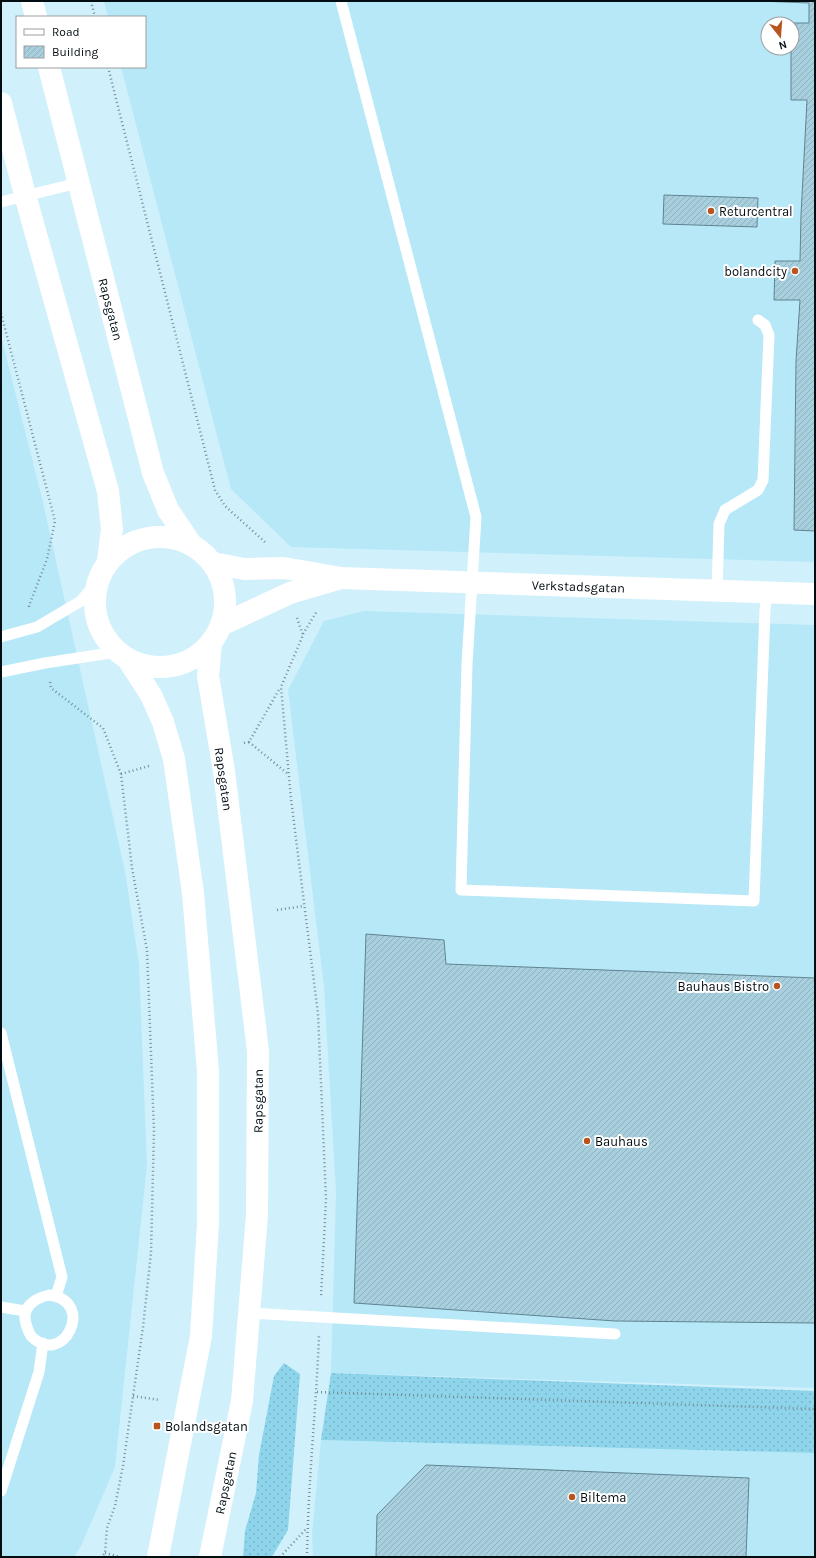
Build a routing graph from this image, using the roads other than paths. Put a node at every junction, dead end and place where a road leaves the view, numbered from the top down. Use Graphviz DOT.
graph roads {
  1 [pos="32,1"];
  2 [pos="341,1"];
  3 [pos="36,16"];
  4 [pos="49,68"];
  5 [pos="1,103"];
  6 [pos="78,183"];
  7 [pos="25,195"];
  8 [pos="1,202"];
  9 [pos="758,320"];
  10 [pos="191,544"];
  11 [pos="108,561"];
  12 [pos="213,563"];
  13 [pos="341,578"];
  14 [pos="98,580"];
  15 [pos="472,582"];
  16 [pos="717,591"];
  17 [pos="767,593"];
  18 [pos="815,594"];
  19 [pos="216,634"];
  20 [pos="1,636"];
  21 [pos="123,656"];
  22 [pos="1,672"];
  23 [pos="1,1034"];
  24 [pos="56,1296"];
  25 [pos="1,1307"];
  26 [pos="25,1311"];
  27 [pos="249,1312"];
  28 [pos="615,1334"];
  29 [pos="43,1343"];
  30 [pos="1,1491"];
  31 [pos="158,1557"];
  32 [pos="210,1557"];
  1 -- 3 [label="street"];
  2 -- 15 [label="lane"];
  4 -- 6 [label="street, Rapsgatan"];
  5 -- 7 [label="street"];
  6 -- 7 [label="lane"];
  6 -- 10 [label="street, Rapsgatan"];
  7 -- 8 [label="lane"];
  7 -- 11 [label="street"];
  9 -- 16 [label="lane"];
  10 -- 11 [label="street"];
  10 -- 12 [label="street"];
  11 -- 14 [label="street"];
  12 -- 13 [label="street, Verkstadsgatan"];
  12 -- 19 [label="street"];
  13 -- 15 [label="street, Verkstadsgatan"];
  13 -- 19 [label="street, Verkstadsgatan"];
  14 -- 20 [label="lane"];
  14 -- 21 [label="street"];
  15 -- 16 [label="street, Verkstadsgatan"];
  15 -- 17 [label="lane"];
  16 -- 17 [label="street, Verkstadsgatan"];
  17 -- 18 [label="street, Verkstadsgatan"];
  19 -- 21 [label="street"];
  19 -- 27 [label="street, Rapsgatan"];
  21 -- 22 [label="lane"];
  21 -- 31 [label="street"];
  23 -- 24 [label="lane"];
  24 -- 26 [label="lane"];
  24 -- 29 [label="lane"];
  25 -- 26 [label="lane"];
  26 -- 29 [label="lane"];
  27 -- 28 [label="lane"];
  27 -- 32 [label="street, Rapsgatan"];
  29 -- 30 [label="lane"];
}
